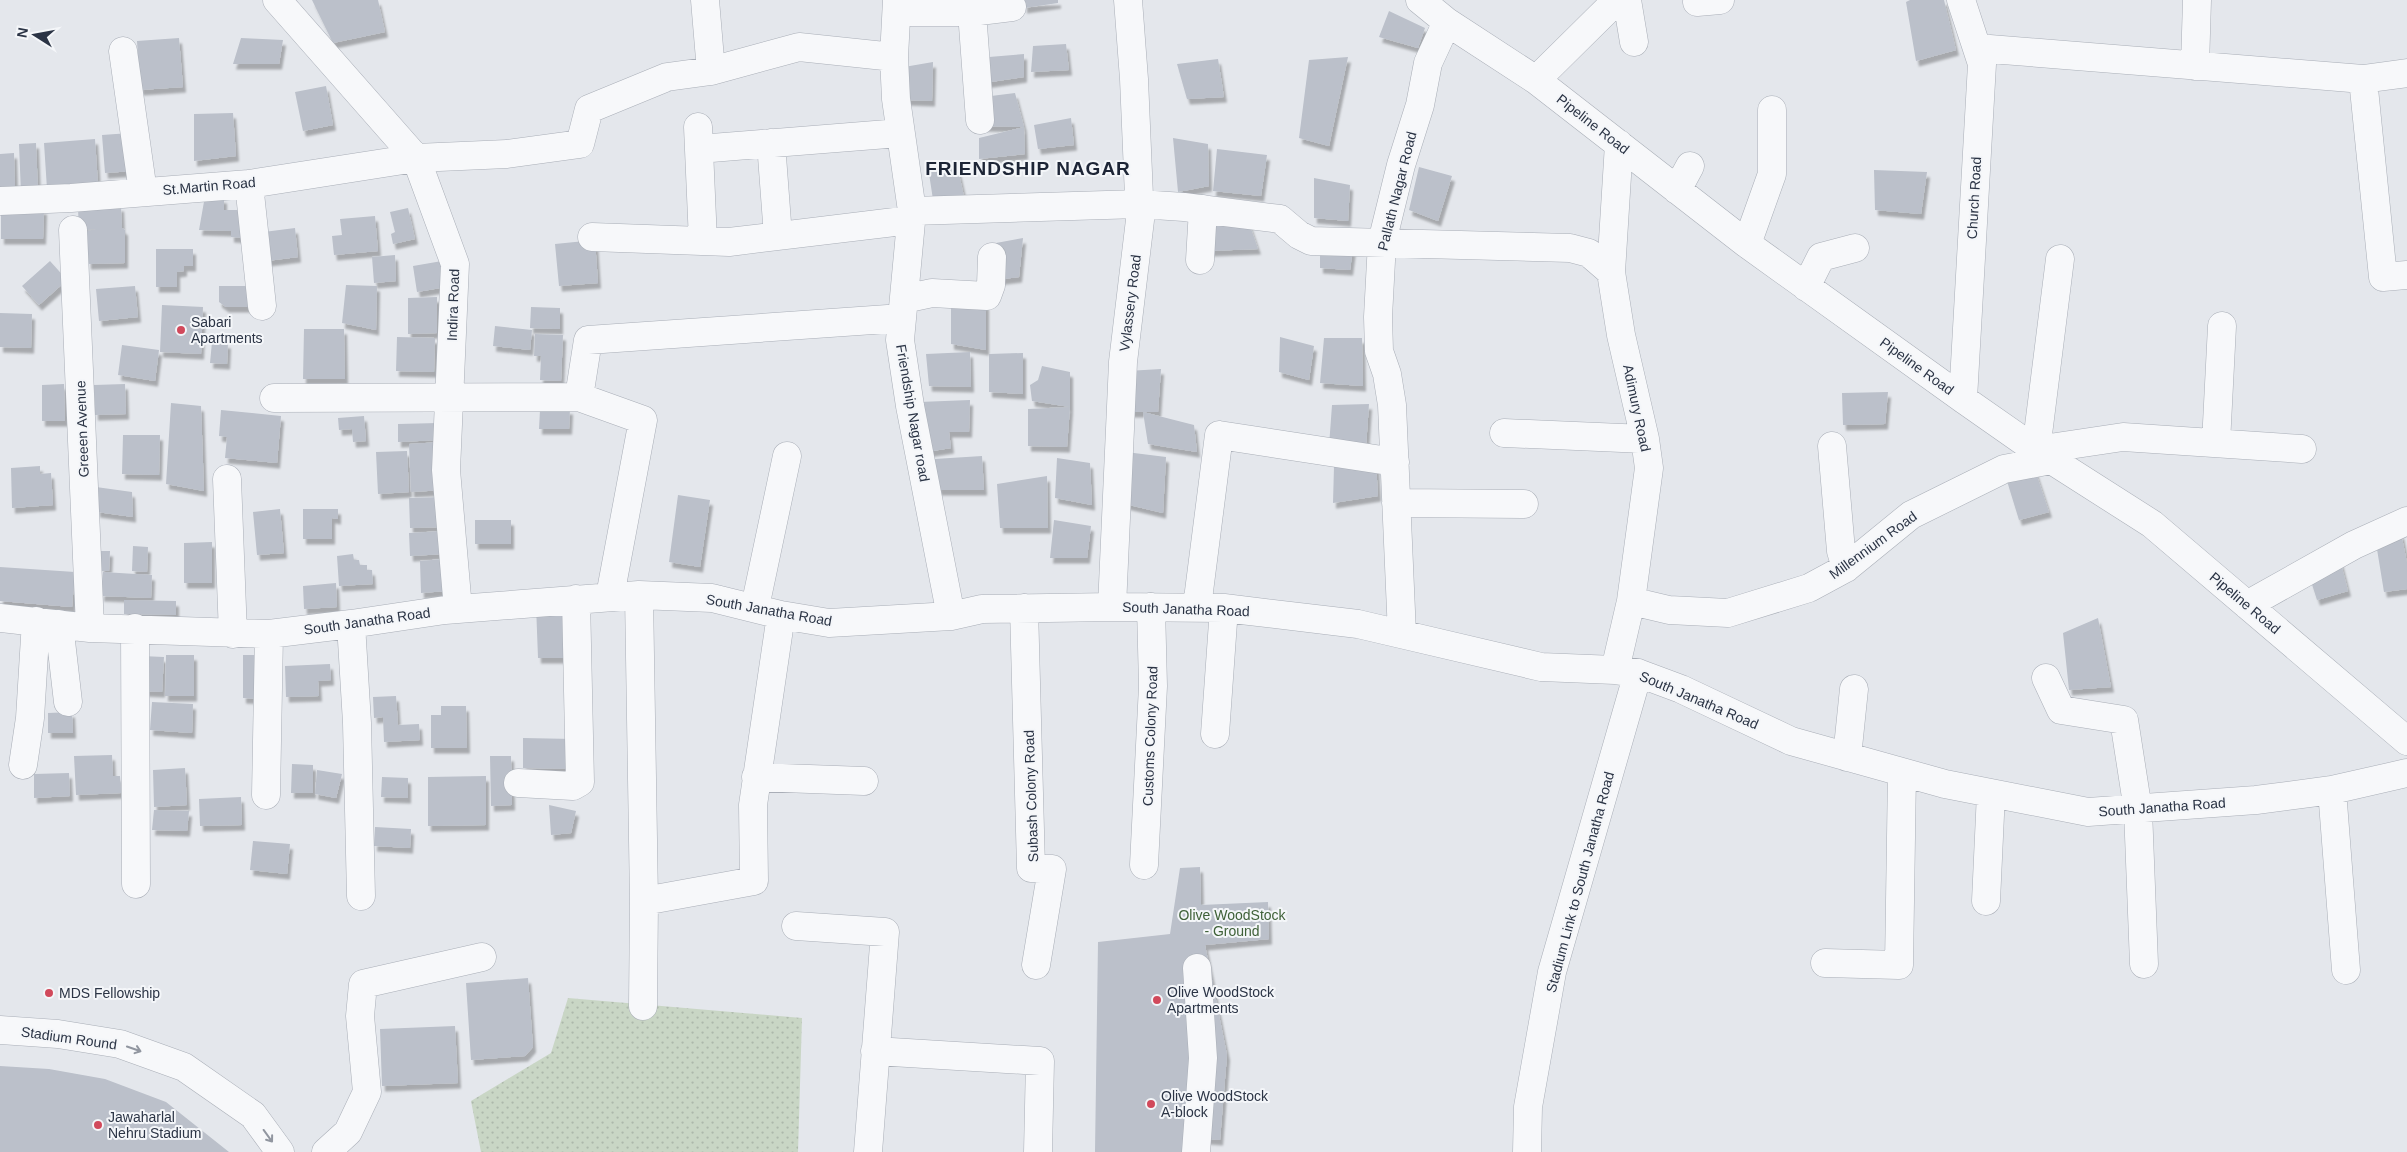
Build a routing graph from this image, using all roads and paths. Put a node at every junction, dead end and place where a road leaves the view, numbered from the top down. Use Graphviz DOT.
graph roads {
  1 [pos="277,0"];
  2 [pos="705,0"];
  3 [pos="1128,0"];
  4 [pos="1420,0"];
  5 [pos="1616,0"];
  6 [pos="1627,0"];
  7 [pos="1961,0"];
  8 [pos="2197,0"];
  9 [pos="897,6"];
  10 [pos="1012,7"];
  11 [pos="972,12"];
  12 [pos="1447,22"];
  13 [pos="1634,42"];
  14 [pos="1977,48"];
  15 [pos="123,51"];
  16 [pos="894,57"];
  17 [pos="2194,66"];
  18 [pos="712,71"];
  19 [pos="2407,73"];
  20 [pos="2363,79"];
  21 [pos="1536,80"];
  22 [pos="1772,110"];
  23 [pos="980,120"];
  24 [pos="900,133"];
  25 [pos="771,143"];
  26 [pos="1619,144"];
  27 [pos="416,158"];
  28 [pos="1690,166"];
  29 [pos="249,184"];
  30 [pos="1677,190"];
  31 [pos="142,192"];
  32 [pos="0,201"];
  33 [pos="1139,204"];
  34 [pos="1203,209"];
  35 [pos="911,216"];
  36 [pos="73,230"];
  37 [pos="778,236"];
  38 [pos="592,238"];
  39 [pos="704,241"];
  40 [pos="1382,242"];
  41 [pos="1747,244"];
  42 [pos="1855,248"];
  43 [pos="992,257"];
  44 [pos="2060,259"];
  45 [pos="1200,260"];
  46 [pos="1611,272"];
  47 [pos="2407,275"];
  48 [pos="1806,287"];
  49 [pos="262,306"];
  50 [pos="903,308"];
  51 [pos="2222,326"];
  52 [pos="579,397"];
  53 [pos="274,398"];
  54 [pos="449,398"];
  55 [pos="1963,400"];
  56 [pos="1504,433"];
  57 [pos="1645,439"];
  58 [pos="2216,443"];
  59 [pos="1832,446"];
  60 [pos="2302,449"];
  61 [pos="2044,455"];
  62 [pos="787,456"];
  63 [pos="1395,462"];
  64 [pos="227,479"];
  65 [pos="1396,503"];
  66 [pos="1524,504"];
  67 [pos="2407,520"];
  68 [pos="1846,568"];
  69 [pos="639,595"];
  70 [pos="610,596"];
  71 [pos="576,599"];
  72 [pos="1632,601"];
  73 [pos="2247,605"];
  74 [pos="1112,607"];
  75 [pos="1151,607"];
  76 [pos="1196,607"];
  77 [pos="755,608"];
  78 [pos="1024,608"];
  79 [pos="1224,608"];
  80 [pos="458,609"];
  81 [pos="781,615"];
  82 [pos="951,616"];
  83 [pos="0,618"];
  84 [pos="48,622"];
  85 [pos="351,624"];
  86 [pos="90,628"];
  87 [pos="135,628"];
  88 [pos="233,634"];
  89 [pos="269,634"];
  90 [pos="1402,634"];
  91 [pos="1627,671"];
  92 [pos="2046,678"];
  93 [pos="1854,689"];
  94 [pos="68,702"];
  95 [pos="1215,734"];
  96 [pos="2407,740"];
  97 [pos="1847,757"];
  98 [pos="23,765"];
  99 [pos="1902,773"];
  100 [pos="2407,773"];
  101 [pos="756,777"];
  102 [pos="864,781"];
  103 [pos="518,783"];
  104 [pos="2332,790"];
  105 [pos="1991,792"];
  106 [pos="266,795"];
  107 [pos="2138,810"];
  108 [pos="1144,865"];
  109 [pos="136,884"];
  110 [pos="361,896"];
  111 [pos="644,901"];
  112 [pos="1986,902"];
  113 [pos="796,926"];
  114 [pos="482,957"];
  115 [pos="1825,963"];
  116 [pos="2144,964"];
  117 [pos="1036,965"];
  118 [pos="1197,968"];
  119 [pos="2346,970"];
  120 [pos="642,1006"];
  121 [pos="0,1030"];
  122 [pos="874,1051"];
  123 [pos="280,1152"];
  124 [pos="326,1152"];
  125 [pos="868,1152"];
  126 [pos="1038,1152"];
  127 [pos="1196,1152"];
  128 [pos="1527,1152"];
  1 -- 27 [label="street, Indira Road"];
  2 -- 18 [label="street"];
  3 -- 33 [label="street, Vylassery Road"];
  4 -- 12 [label="street, Pipeline Road"];
  5 -- 21 [label="street"];
  6 -- 13 [label="street"];
  7 -- 14 [label="street, Church Road"];
  8 -- 17 [label="street"];
  9 -- 11 [label="street"];
  9 -- 16 [label="street, Friendship Nagar road"];
  10 -- 11 [label="street"];
  11 -- 23 [label="street"];
  12 -- 21 [label="street, Pipeline Road"];
  12 -- 40 [label="street, Pallath Nagar Road"];
  14 -- 17 [label="street"];
  14 -- 55 [label="street, Church Road"];
  15 -- 31 [label="street"];
  16 -- 18 [label="street"];
  16 -- 24 [label="street, Friendship Nagar road"];
  17 -- 20 [label="street"];
  18 -- 27 [label="street, St.Martin Road"];
  19 -- 20 [label="street"];
  20 -- 47 [label="street"];
  21 -- 26 [label="street, Pipeline Road"];
  22 -- 41 [label="street"];
  24 -- 25 [label="street"];
  24 -- 35 [label="street, Friendship Nagar road"];
  25 -- 37 [label="street"];
  25 -- 39 [label="street"];
  26 -- 30 [label="street, Pipeline Road"];
  26 -- 46 [label="street, Adimury Road"];
  27 -- 29 [label="street, St.Martin Road"];
  27 -- 54 [label="street, Indira Road"];
  28 -- 30 [label="street"];
  29 -- 31 [label="street, St.Martin Road"];
  29 -- 49 [label="street"];
  30 -- 41 [label="street, Pipeline Road"];
  31 -- 32 [label="street, St.Martin Road"];
  33 -- 34 [label="street"];
  33 -- 35 [label="street"];
  33 -- 74 [label="street, Vylassery Road"];
  34 -- 40 [label="street"];
  34 -- 45 [label="street"];
  35 -- 37 [label="street"];
  35 -- 50 [label="street, Friendship Nagar road"];
  36 -- 86 [label="street, Greeen Avenue"];
  37 -- 39 [label="street"];
  38 -- 39 [label="street"];
  40 -- 46 [label="street"];
  40 -- 63 [label="street, Pallath Nagar Road"];
  41 -- 48 [label="street, Pipeline Road"];
  42 -- 48 [label="street"];
  43 -- 50 [label="street"];
  44 -- 61 [label="street"];
  46 -- 57 [label="street, Adimury Road"];
  48 -- 55 [label="street, Pipeline Road"];
  50 -- 52 [label="street"];
  50 -- 82 [label="street, Friendship Nagar road"];
  51 -- 58 [label="street"];
  52 -- 54 [label="street"];
  52 -- 70 [label="street"];
  53 -- 54 [label="street"];
  54 -- 80 [label="street, Indira Road"];
  55 -- 61 [label="street, Pipeline Road"];
  56 -- 57 [label="street"];
  57 -- 72 [label="street, Adimury Road"];
  58 -- 60 [label="street, Millennium Road"];
  58 -- 61 [label="street, Millennium Road"];
  59 -- 68 [label="street"];
  61 -- 68 [label="street, Millennium Road"];
  61 -- 73 [label="street, Pipeline Road"];
  62 -- 77 [label="street"];
  63 -- 65 [label="street, Pallath Nagar Road"];
  63 -- 76 [label="street"];
  64 -- 88 [label="street"];
  65 -- 66 [label="street"];
  65 -- 90 [label="street, Pallath Nagar Road"];
  67 -- 73 [label="street"];
  68 -- 72 [label="street, Millennium Road"];
  69 -- 70 [label="street, South Janatha Road"];
  69 -- 77 [label="street, South Janatha Road"];
  69 -- 111 [label="street"];
  70 -- 71 [label="street, South Janatha Road"];
  71 -- 80 [label="street, South Janatha Road"];
  71 -- 103 [label="street"];
  72 -- 91 [label="street, Adimury Road"];
  73 -- 96 [label="street, Pipeline Road"];
  74 -- 75 [label="street, South Janatha Road"];
  74 -- 78 [label="street, South Janatha Road"];
  75 -- 76 [label="street, South Janatha Road"];
  75 -- 108 [label="street, Customs Colony Road"];
  76 -- 79 [label="street, South Janatha Road"];
  77 -- 81 [label="street, South Janatha Road"];
  78 -- 82 [label="street, South Janatha Road"];
  78 -- 117 [label="street, Subash Colony Road"];
  79 -- 90 [label="street, South Janatha Road"];
  79 -- 95 [label="street"];
  80 -- 85 [label="street, South Janatha Road"];
  81 -- 82 [label="street, South Janatha Road"];
  81 -- 101 [label="street"];
  83 -- 84 [label="street, South Janatha Road"];
  84 -- 86 [label="street, South Janatha Road"];
  84 -- 94 [label="street"];
  84 -- 98 [label="street"];
  85 -- 89 [label="street, South Janatha Road"];
  85 -- 110 [label="street"];
  86 -- 87 [label="street, South Janatha Road"];
  87 -- 88 [label="street, South Janatha Road"];
  87 -- 109 [label="street"];
  88 -- 89 [label="street, South Janatha Road"];
  89 -- 106 [label="street"];
  90 -- 91 [label="street, South Janatha Road"];
  91 -- 97 [label="street, South Janatha Road"];
  91 -- 128 [label="street, Stadium Link to South Janatha Road"];
  92 -- 107 [label="street"];
  93 -- 97 [label="street"];
  97 -- 99 [label="street, South Janatha Road"];
  99 -- 105 [label="street, South Janatha Road"];
  99 -- 115 [label="street"];
  100 -- 104 [label="street, South Janatha Road"];
  101 -- 102 [label="street"];
  101 -- 111 [label="street"];
  104 -- 107 [label="street, South Janatha Road"];
  104 -- 119 [label="street"];
  105 -- 107 [label="street, South Janatha Road"];
  105 -- 112 [label="street"];
  107 -- 116 [label="street"];
  111 -- 120 [label="street"];
  113 -- 122 [label="street"];
  114 -- 124 [label="street"];
  118 -- 127 [label="street"];
  121 -- 123 [label="street, Stadium Round, one-way"];
  122 -- 125 [label="street"];
  122 -- 126 [label="street"];
}
